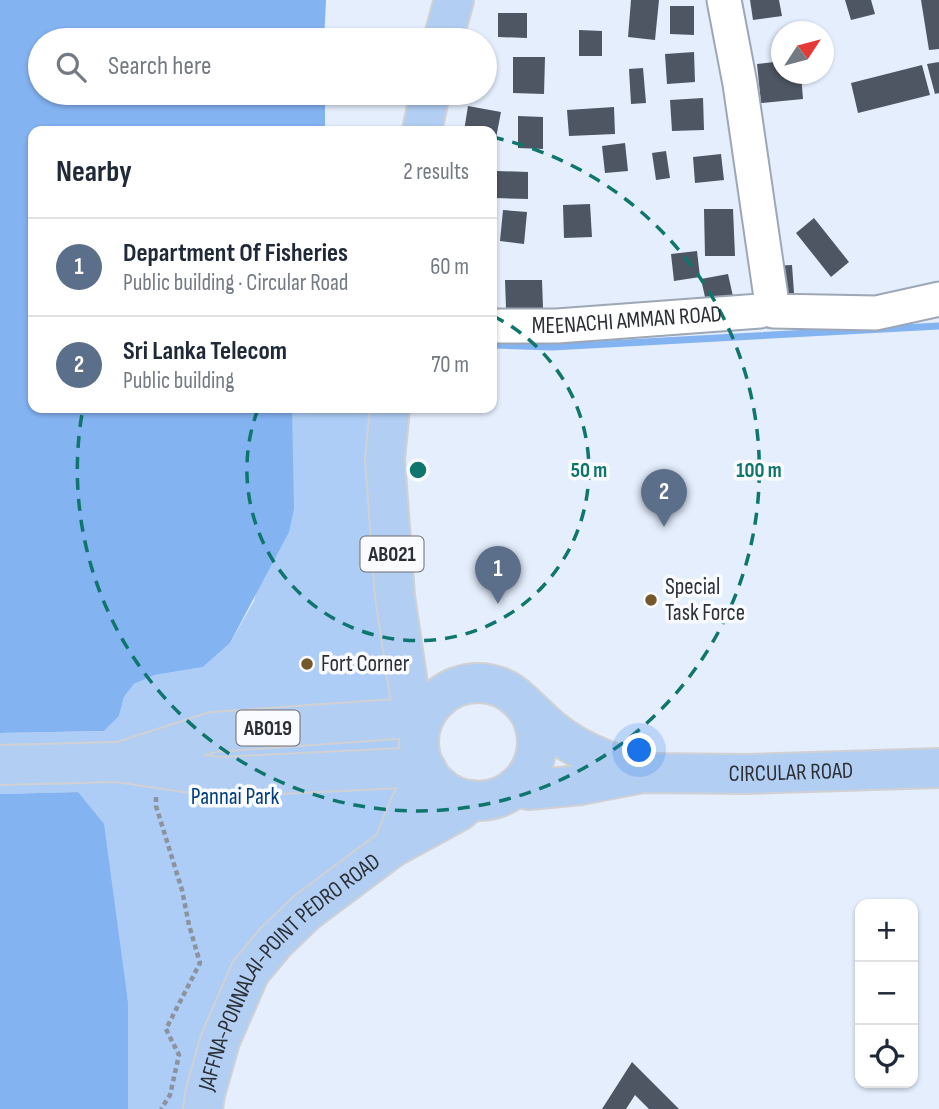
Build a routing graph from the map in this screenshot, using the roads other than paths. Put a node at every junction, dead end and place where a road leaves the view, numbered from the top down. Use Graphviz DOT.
graph roads {
  1 [pos="454,0"];
  2 [pos="724,0"];
  3 [pos="446,28"];
  4 [pos="427,105"];
  5 [pos="423,126"];
  6 [pos="939,299"];
  7 [pos="766,311"];
  8 [pos="497,326"];
  9 [pos="390,413"];
  10 [pos="403,649"];
  11 [pos="470,683"];
  12 [pos="520,701"];
  13 [pos="425,715"];
  14 [pos="117,762"];
  15 [pos="0,765"];
  16 [pos="939,768"];
  17 [pos="426,769"];
  18 [pos="643,773"];
  19 [pos="518,786"];
  20 [pos="472,800"];
  21 [pos="393,847"];
  22 [pos="203,1109"];
  1 -- 3 [label="main road"];
  2 -- 7 [label="street"];
  4 -- 5 [label="main road"];
  6 -- 7 [label="street, MEENACHI AMMAN ROAD"];
  7 -- 8 [label="street, MEENACHI AMMAN ROAD"];
  9 -- 10 [label="main road, AB021"];
  10 -- 11 [label="main road, CIRCULAR ROAD"];
  10 -- 13 [label="main road, AB021"];
  11 -- 12 [label="main road, CIRCULAR ROAD"];
  11 -- 13 [label="main road"];
  12 -- 18 [label="main road, CIRCULAR ROAD"];
  12 -- 19 [label="main road"];
  13 -- 14 [label="main road, AB019"];
  13 -- 17 [label="main road"];
  14 -- 15 [label="main road, AB019"];
  14 -- 17 [label="main road, AB019"];
  16 -- 18 [label="main road, CIRCULAR ROAD"];
  17 -- 20 [label="main road"];
  17 -- 21 [label="main road"];
  18 -- 19 [label="main road, CIRCULAR ROAD"];
  19 -- 20 [label="main road, CIRCULAR ROAD"];
  20 -- 21 [label="main road, JAFFNA-PONNALAI-POINT PEDRO ROAD"];
  21 -- 22 [label="main road, JAFFNA-PONNALAI-POINT PEDRO ROAD"];
}
